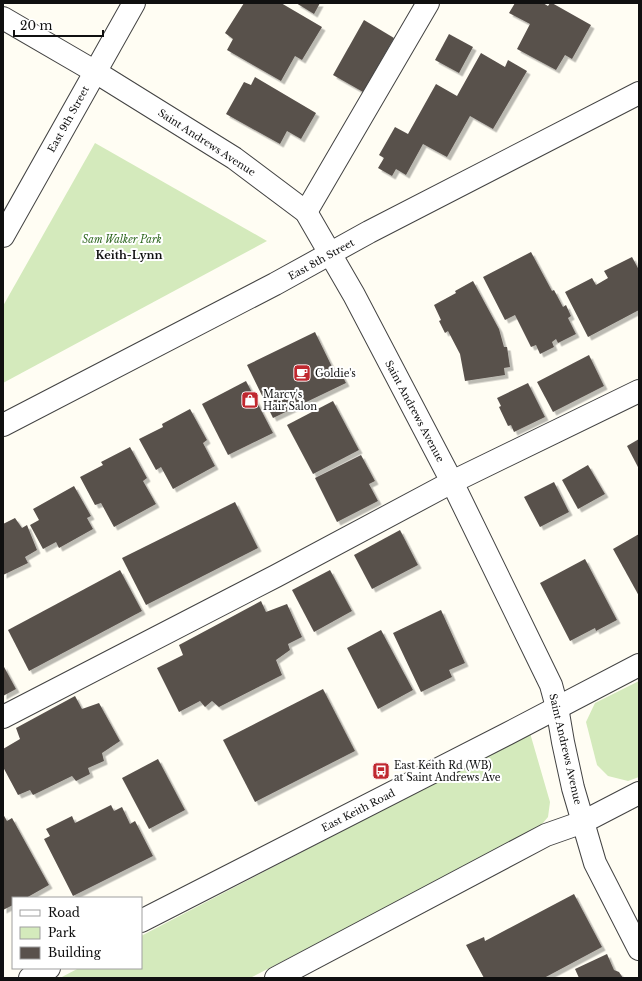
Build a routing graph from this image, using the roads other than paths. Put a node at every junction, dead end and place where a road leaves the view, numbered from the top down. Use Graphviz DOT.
graph roads {
  1 [pos="134,3"];
  2 [pos="428,3"];
  3 [pos="3,18"];
  4 [pos="94,71"];
  5 [pos="639,93"];
  6 [pos="306,212"];
  7 [pos="3,236"];
  8 [pos="330,253"];
  9 [pos="639,391"];
  10 [pos="3,425"];
  11 [pos="452,482"];
  12 [pos="639,665"];
  13 [pos="557,707"];
  14 [pos="3,717"];
  15 [pos="639,793"];
  16 [pos="583,822"];
  17 [pos="142,920"];
  18 [pos="639,949"];
  19 [pos="47,969"];
  20 [pos="30,978"];
  21 [pos="276,978"];
  1 -- 4 [label="street, East 9th Street"];
  2 -- 6 [label="street"];
  3 -- 4 [label="street, Saint Andrews Avenue"];
  4 -- 6 [label="street, Saint Andrews Avenue"];
  4 -- 7 [label="street, East 9th Street"];
  5 -- 8 [label="street, East 8th Street"];
  6 -- 8 [label="street, Saint Andrews Avenue"];
  8 -- 10 [label="street, East 8th Street"];
  8 -- 11 [label="street, Saint Andrews Avenue"];
  9 -- 11 [label="street"];
  11 -- 13 [label="street, Saint Andrews Avenue"];
  11 -- 14 [label="street"];
  12 -- 13 [label="street, East Keith Road"];
  13 -- 16 [label="street, Saint Andrews Avenue"];
  13 -- 17 [label="street, East Keith Road"];
  15 -- 16 [label="street"];
  16 -- 18 [label="street, Saint Andrews Avenue"];
  16 -- 21 [label="street"];
  19 -- 20 [label="street"];
}
